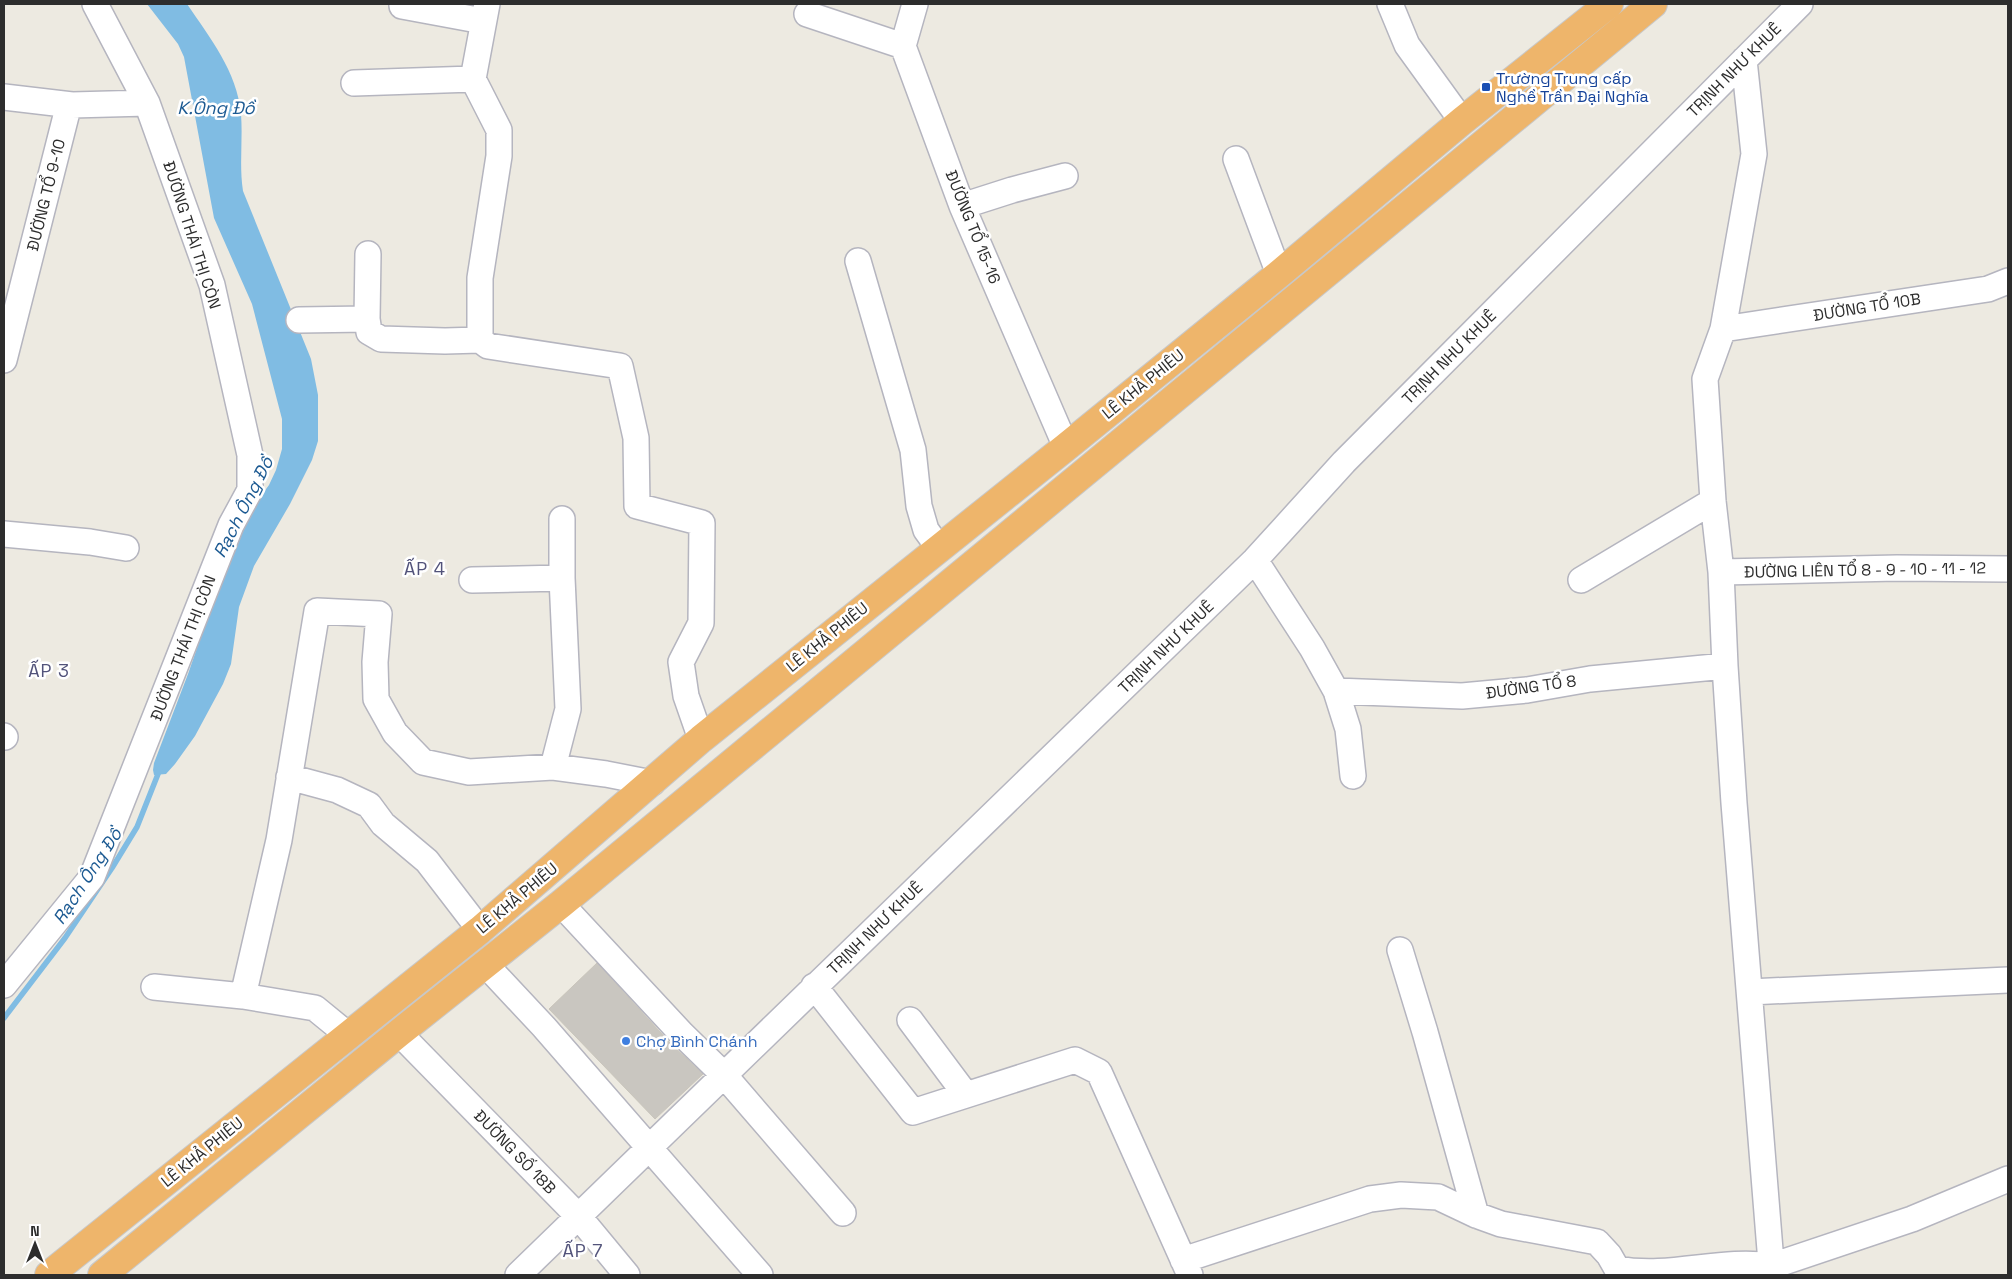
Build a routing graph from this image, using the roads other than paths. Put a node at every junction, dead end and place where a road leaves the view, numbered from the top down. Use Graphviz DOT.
graph roads {
  1 [pos="95,4"];
  2 [pos="402,4"];
  3 [pos="915,4"];
  4 [pos="1390,4"];
  5 [pos="1653,4"];
  6 [pos="1599,7"];
  7 [pos="1792,7"];
  8 [pos="485,12"];
  9 [pos="807,14"];
  10 [pos="903,46"];
  11 [pos="1744,60"];
  12 [pos="473,79"];
  13 [pos="354,84"];
  14 [pos="4,97"];
  15 [pos="147,103"];
  16 [pos="72,105"];
  17 [pos="1462,120"];
  18 [pos="1236,159"];
  19 [pos="1065,176"];
  20 [pos="962,206"];
  21 [pos="368,254"];
  22 [pos="858,261"];
  23 [pos="1280,274"];
  24 [pos="2008,280"];
  25 [pos="367,318"];
  26 [pos="299,320"];
  27 [pos="1724,330"];
  28 [pos="480,340"];
  29 [pos="4,360"];
  30 [pos="1066,447"];
  31 [pos="1713,501"];
  32 [pos="562,519"];
  33 [pos="4,534"];
  34 [pos="126,548"];
  35 [pos="938,548"];
  36 [pos="1255,560"];
  37 [pos="2008,569"];
  38 [pos="1721,572"];
  39 [pos="562,578"];
  40 [pos="472,580"];
  41 [pos="1581,580"];
  42 [pos="1725,666"];
  43 [pos="1336,692"];
  44 [pos="701,740"];
  45 [pos="553,767"];
  46 [pos="1353,776"];
  47 [pos="289,777"];
  48 [pos="652,783"];
  49 [pos="561,904"];
  50 [pos="480,930"];
  51 [pos="1400,950"];
  52 [pos="485,964"];
  53 [pos="2008,980"];
  54 [pos="4,985"];
  55 [pos="814,986"];
  56 [pos="154,987"];
  57 [pos="1750,992"];
  58 [pos="243,996"];
  59 [pos="910,1020"];
  60 [pos="399,1033"];
  61 [pos="348,1035"];
  62 [pos="724,1075"];
  63 [pos="966,1095"];
  64 [pos="651,1148"];
  65 [pos="2008,1179"];
  66 [pos="843,1213"];
  67 [pos="1476,1215"];
  68 [pos="579,1217"];
  69 [pos="1187,1268"];
  70 [pos="1772,1270"];
  71 [pos="49,1275"];
  72 [pos="102,1275"];
  73 [pos="518,1275"];
  74 [pos="627,1275"];
  75 [pos="760,1275"];
  1 -- 15 [label="street, ĐƯỜNG THÁI THỊ CÒN"];
  2 -- 8 [label="street"];
  3 -- 10 [label="street"];
  4 -- 17 [label="street"];
  5 -- 49 [label="highway, LÊ KHẢ PHIÊU"];
  6 -- 17 [label="highway, LÊ KHẢ PHIÊU"];
  7 -- 11 [label="street, TRỊNH NHƯ KHUÊ"];
  8 -- 12 [label="street"];
  9 -- 10 [label="street"];
  10 -- 20 [label="street, ĐƯỜNG TỔ 15-16"];
  11 -- 27 [label="street"];
  11 -- 36 [label="street, TRỊNH NHƯ KHUÊ"];
  12 -- 13 [label="street"];
  12 -- 28 [label="street"];
  14 -- 16 [label="street"];
  15 -- 16 [label="street"];
  15 -- 54 [label="street, ĐƯỜNG THÁI THỊ CÒN"];
  16 -- 29 [label="street, ĐƯỜNG TỔ 9-10"];
  17 -- 23 [label="highway, LÊ KHẢ PHIÊU"];
  18 -- 23 [label="street"];
  19 -- 20 [label="street"];
  20 -- 30 [label="street, ĐƯỜNG TỔ 15-16"];
  21 -- 25 [label="street"];
  22 -- 35 [label="street"];
  23 -- 30 [label="highway, LÊ KHẢ PHIÊU"];
  24 -- 27 [label="street, ĐƯỜNG TỔ 10B"];
  25 -- 26 [label="street"];
  25 -- 28 [label="street"];
  27 -- 31 [label="street"];
  28 -- 44 [label="street"];
  30 -- 35 [label="highway, LÊ KHẢ PHIÊU"];
  31 -- 38 [label="street"];
  31 -- 41 [label="street"];
  32 -- 39 [label="street"];
  33 -- 34 [label="street"];
  35 -- 44 [label="highway, LÊ KHẢ PHIÊU"];
  36 -- 43 [label="street"];
  36 -- 55 [label="street, TRỊNH NHƯ KHUÊ"];
  37 -- 38 [label="street, ĐƯỜNG LIÊN TỔ 8 - 9 - 10 - 11 - 12"];
  38 -- 42 [label="street"];
  39 -- 40 [label="street"];
  39 -- 45 [label="street"];
  42 -- 43 [label="street, ĐƯỜNG TỔ 8"];
  42 -- 57 [label="street"];
  43 -- 46 [label="street"];
  44 -- 48 [label="highway, LÊ KHẢ PHIÊU"];
  45 -- 47 [label="street"];
  45 -- 48 [label="street"];
  47 -- 50 [label="street"];
  47 -- 58 [label="street"];
  48 -- 50 [label="highway, LÊ KHẢ PHIÊU"];
  49 -- 52 [label="highway, LÊ KHẢ PHIÊU"];
  49 -- 62 [label="street"];
  50 -- 61 [label="highway, LÊ KHẢ PHIÊU"];
  51 -- 67 [label="street"];
  52 -- 60 [label="highway, LÊ KHẢ PHIÊU"];
  52 -- 64 [label="street"];
  53 -- 57 [label="street"];
  55 -- 62 [label="street, TRỊNH NHƯ KHUÊ"];
  55 -- 63 [label="street"];
  56 -- 58 [label="street"];
  57 -- 70 [label="street"];
  58 -- 61 [label="street"];
  59 -- 63 [label="street"];
  60 -- 68 [label="street, ĐƯỜNG SỐ 18B"];
  60 -- 72 [label="highway, LÊ KHẢ PHIÊU"];
  61 -- 71 [label="highway, LÊ KHẢ PHIÊU"];
  62 -- 64 [label="street, TRỊNH NHƯ KHUÊ"];
  62 -- 66 [label="street"];
  63 -- 69 [label="street"];
  64 -- 68 [label="street, TRỊNH NHƯ KHUÊ"];
  64 -- 75 [label="street"];
  65 -- 70 [label="street"];
  67 -- 69 [label="street"];
  67 -- 70 [label="street"];
  68 -- 73 [label="street, TRỊNH NHƯ KHUÊ"];
  68 -- 74 [label="street, ĐƯỜNG SỐ 18B"];
}
